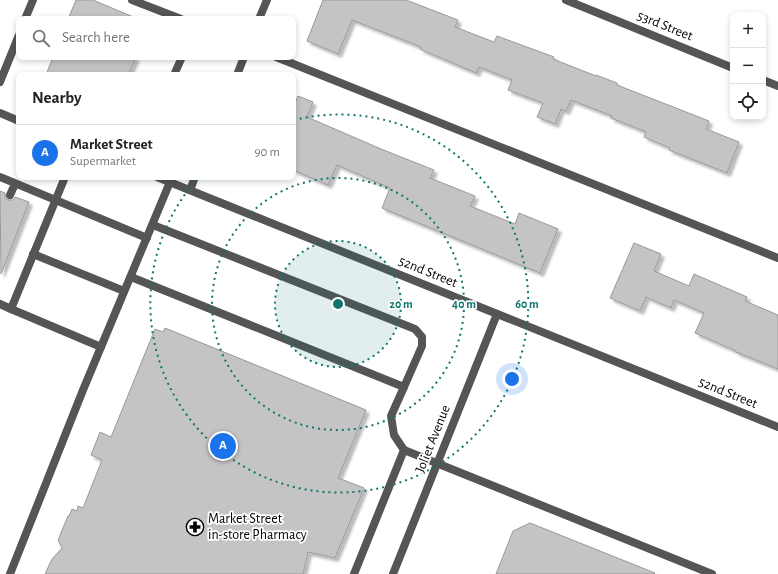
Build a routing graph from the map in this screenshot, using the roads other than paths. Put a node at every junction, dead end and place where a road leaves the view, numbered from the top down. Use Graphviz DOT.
graph roads {
  1 [pos="33,0"];
  2 [pos="132,0"];
  3 [pos="267,0"];
  4 [pos="566,0"];
  5 [pos="26,16"];
  6 [pos="173,16"];
  7 [pos="260,16"];
  8 [pos="16,42"];
  9 [pos="181,60"];
  10 [pos="243,60"];
  11 [pos="283,60"];
  12 [pos="730,67"];
  13 [pos="175,72"];
  14 [pos="237,72"];
  15 [pos="766,81"];
  16 [pos="0,82"];
  17 [pos="778,86"];
  18 [pos="0,113"];
  19 [pos="16,120"];
  20 [pos="0,177"];
  21 [pos="64,180"];
  22 [pos="165,180"];
  23 [pos="194,180"];
  24 [pos="170,182"];
  25 [pos="15,184"];
  26 [pos="190,190"];
  27 [pos="10,195"];
  28 [pos="55,201"];
  29 [pos="153,225"];
  30 [pos="147,238"];
  31 [pos="33,254"];
  32 [pos="778,258"];
  33 [pos="131,277"];
  34 [pos="124,292"];
  35 [pos="0,304"];
  36 [pos="11,309"];
  37 [pos="497,314"];
  38 [pos="102,347"];
  39 [pos="404,386"];
  40 [pos="778,427"];
  41 [pos="404,450"];
  42 [pos="437,464"];
  43 [pos="10,574"];
  44 [pos="354,574"];
  45 [pos="393,574"];
  46 [pos="712,574"];
  1 -- 5 [label="street"];
  2 -- 6 [label="street"];
  3 -- 7 [label="street"];
  4 -- 12 [label="street, 53rd Street"];
  8 -- 16 [label="street"];
  9 -- 13 [label="street"];
  10 -- 14 [label="street"];
  11 -- 32 [label="street"];
  15 -- 17 [label="street"];
  18 -- 19 [label="street"];
  20 -- 25 [label="street"];
  21 -- 28 [label="street"];
  22 -- 24 [label="street, 52nd Street"];
  23 -- 26 [label="street"];
  24 -- 26 [label="street, 52nd Street"];
  24 -- 29 [label="street"];
  25 -- 27 [label="street"];
  25 -- 28 [label="street"];
  26 -- 37 [label="street, 52nd Street"];
  28 -- 30 [label="street"];
  28 -- 31 [label="street"];
  29 -- 30 [label="street"];
  29 -- 39 [label="street"];
  30 -- 33 [label="street"];
  31 -- 34 [label="street"];
  31 -- 36 [label="street"];
  33 -- 34 [label="street"];
  33 -- 39 [label="street"];
  34 -- 38 [label="street"];
  35 -- 36 [label="street"];
  36 -- 38 [label="street"];
  37 -- 40 [label="street, 52nd Street"];
  37 -- 42 [label="street, Joliet Avenue"];
  38 -- 43 [label="street"];
  39 -- 41 [label="street"];
  41 -- 42 [label="street"];
  41 -- 44 [label="street"];
  42 -- 45 [label="street, Joliet Avenue"];
  42 -- 46 [label="street"];
}
